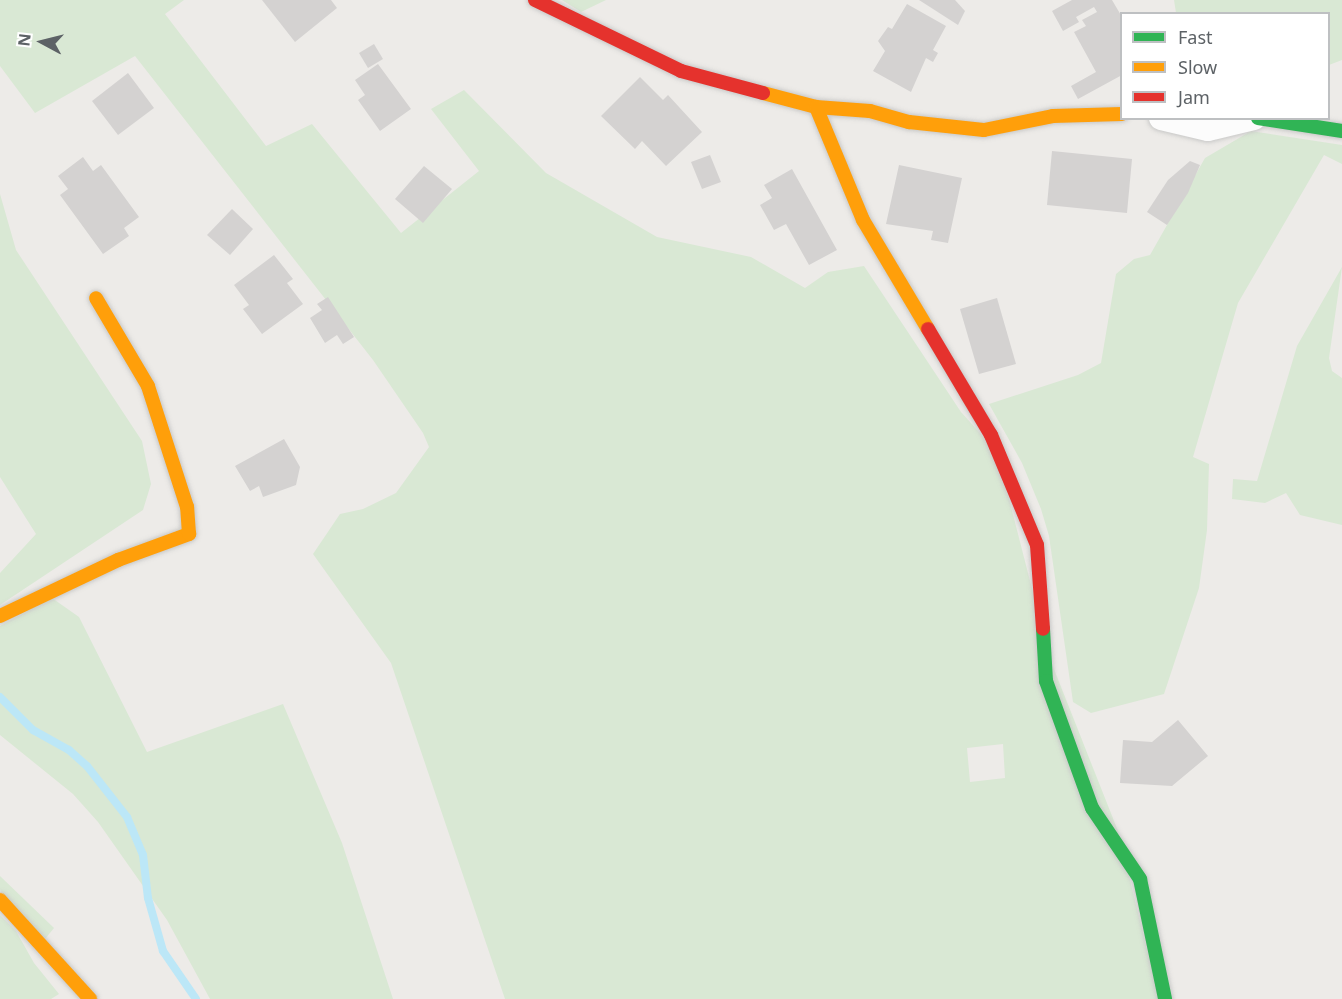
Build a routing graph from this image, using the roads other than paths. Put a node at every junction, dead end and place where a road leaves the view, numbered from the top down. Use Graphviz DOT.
graph roads {
  1 [pos="535,0"];
  2 [pos="816,107"];
  3 [pos="1120,114"];
  4 [pos="1170,120"];
  5 [pos="1247,120"];
  6 [pos="1270,120"];
  7 [pos="1342,130"];
  8 [pos="96,298"];
  9 [pos="0,616"];
  10 [pos="0,900"];
  11 [pos="90,999"];
  12 [pos="1165,999"];
  1 -- 2 [label="street"];
  2 -- 3 [label="street"];
  2 -- 12 [label="street"];
  4 -- 5 [label="street"];
  6 -- 7 [label="street"];
  8 -- 9 [label="street"];
  10 -- 11 [label="street"];
}
